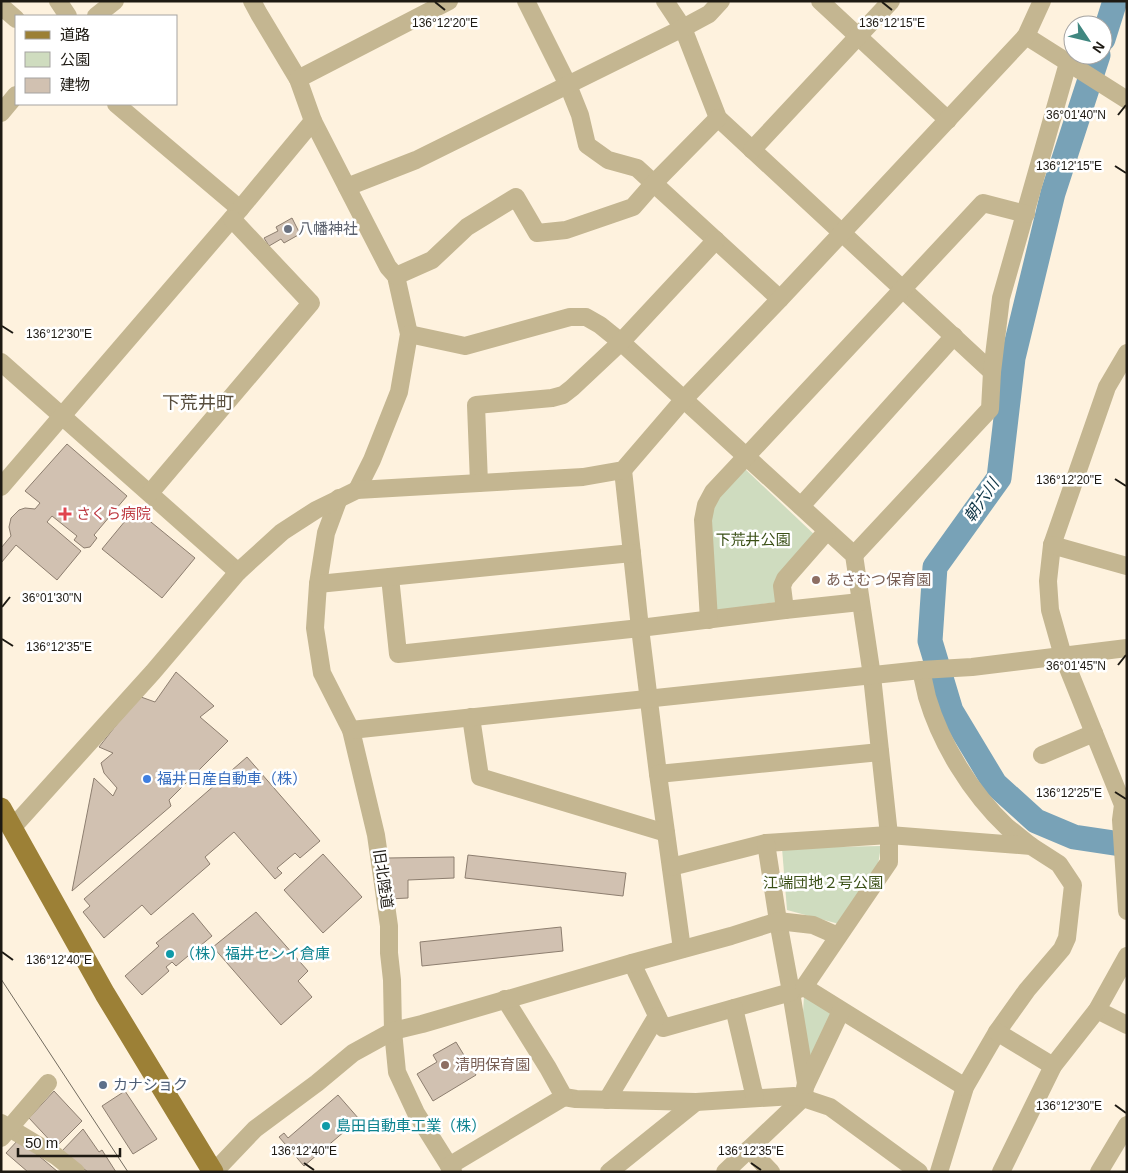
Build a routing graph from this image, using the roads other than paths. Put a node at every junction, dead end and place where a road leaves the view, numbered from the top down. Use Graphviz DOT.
graph roads {
  1 [pos="58,1"];
  2 [pos="115,1"];
  3 [pos="252,1"];
  4 [pos="449,1"];
  5 [pos="526,1"];
  6 [pos="665,1"];
  7 [pos="721,1"];
  8 [pos="820,1"];
  9 [pos="891,1"];
  10 [pos="1042,1"];
  11 [pos="1,6"];
  12 [pos="67,15"];
  13 [pos="97,15"];
  14 [pos="15,18"];
  15 [pos="683,28"];
  16 [pos="1026,36"];
  17 [pos="858,37"];
  18 [pos="1063,60"];
  19 [pos="1071,65"];
  20 [pos="298,79"];
  21 [pos="568,85"];
  22 [pos="15,96"];
  23 [pos="1122,97"];
  24 [pos="117,105"];
  25 [pos="1,112"];
  26 [pos="718,118"];
  27 [pos="948,120"];
  28 [pos="313,121"];
  29 [pos="752,150"];
  30 [pos="654,183"];
  31 [pos="347,187"];
  32 [pos="236,214"];
  33 [pos="1026,214"];
  34 [pos="842,233"];
  35 [pos="716,240"];
  36 [pos="396,276"];
  37 [pos="904,289"];
  38 [pos="780,299"];
  39 [pos="409,334"];
  40 [pos="954,336"];
  41 [pos="621,342"];
  42 [pos="1127,353"];
  43 [pos="1,362"];
  44 [pos="992,372"];
  45 [pos="684,399"];
  46 [pos="62,416"];
  47 [pos="746,456"];
  48 [pos="623,470"];
  49 [pos="479,483"];
  50 [pos="1,487"];
  51 [pos="357,490"];
  52 [pos="150,494"];
  53 [pos="339,498"];
  54 [pos="801,506"];
  55 [pos="827,530"];
  56 [pos="1052,545"];
  57 [pos="632,553"];
  58 [pos="854,555"];
  59 [pos="1127,566"];
  60 [pos="238,572"];
  61 [pos="390,577"];
  62 [pos="318,584"];
  63 [pos="860,602"];
  64 [pos="785,610"];
  65 [pos="709,620"];
  66 [pos="640,628"];
  67 [pos="1125,651"];
  68 [pos="1063,656"];
  69 [pos="925,670"];
  70 [pos="872,676"];
  71 [pos="649,699"];
  72 [pos="471,717"];
  73 [pos="351,730"];
  74 [pos="1094,734"];
  75 [pos="880,752"];
  76 [pos="1042,755"];
  77 [pos="658,774"];
  78 [pos="1,808"];
  79 [pos="1124,810"];
  80 [pos="13,827"];
  81 [pos="666,833"];
  82 [pos="889,835"];
  83 [pos="766,843"];
  84 [pos="1031,846"];
  85 [pos="671,867"];
  86 [pos="1125,872"];
  87 [pos="1127,912"];
  88 [pos="778,921"];
  89 [pos="838,936"];
  90 [pos="682,950"];
  91 [pos="1127,956"];
  92 [pos="632,962"];
  93 [pos="798,989"];
  94 [pos="505,1000"];
  95 [pos="734,1008"];
  96 [pos="1097,1010"];
  97 [pos="841,1011"];
  98 [pos="656,1016"];
  99 [pos="1127,1025"];
  100 [pos="392,1031"];
  101 [pos="997,1032"];
  102 [pos="1053,1066"];
  103 [pos="48,1083"];
  104 [pos="965,1087"];
  105 [pos="804,1092"];
  106 [pos="564,1097"];
  107 [pos="754,1098"];
  108 [pos="606,1100"];
  109 [pos="696,1102"];
  110 [pos="1127,1125"];
  111 [pos="4,1130"];
  112 [pos="749,1149"];
  113 [pos="451,1169"];
  114 [pos="76,1172"];
  115 [pos="214,1172"];
  116 [pos="609,1172"];
  117 [pos="725,1172"];
  118 [pos="771,1172"];
  119 [pos="919,1172"];
  120 [pos="939,1172"];
  121 [pos="1001,1172"];
  122 [pos="1099,1172"];
  1 -- 12 [label="street"];
  2 -- 13 [label="street"];
  3 -- 20 [label="street"];
  4 -- 20 [label="street"];
  5 -- 21 [label="street"];
  6 -- 15 [label="street"];
  7 -- 15 [label="street"];
  8 -- 17 [label="street"];
  9 -- 17 [label="street"];
  10 -- 16 [label="street"];
  11 -- 14 [label="street"];
  15 -- 21 [label="street"];
  15 -- 26 [label="street"];
  16 -- 18 [label="street"];
  16 -- 27 [label="street"];
  17 -- 27 [label="street"];
  17 -- 29 [label="street"];
  19 -- 23 [label="street"];
  19 -- 33 [label="street"];
  20 -- 28 [label="street"];
  21 -- 30 [label="street"];
  21 -- 31 [label="street"];
  22 -- 25 [label="street"];
  24 -- 32 [label="street"];
  26 -- 29 [label="street"];
  26 -- 30 [label="street"];
  27 -- 34 [label="street"];
  28 -- 31 [label="street"];
  28 -- 32 [label="street"];
  29 -- 34 [label="street"];
  30 -- 35 [label="street"];
  30 -- 36 [label="street"];
  31 -- 36 [label="street"];
  32 -- 46 [label="street"];
  32 -- 52 [label="street"];
  33 -- 37 [label="street"];
  33 -- 44 [label="street"];
  34 -- 37 [label="street"];
  34 -- 38 [label="street"];
  35 -- 38 [label="street"];
  35 -- 41 [label="street"];
  36 -- 39 [label="street"];
  37 -- 40 [label="street"];
  37 -- 47 [label="street"];
  38 -- 45 [label="street"];
  39 -- 41 [label="street"];
  39 -- 51 [label="street"];
  40 -- 44 [label="street"];
  40 -- 54 [label="street"];
  41 -- 45 [label="street"];
  41 -- 49 [label="street"];
  42 -- 56 [label="street"];
  43 -- 46 [label="street"];
  44 -- 58 [label="street"];
  45 -- 47 [label="street"];
  45 -- 48 [label="street"];
  46 -- 50 [label="street"];
  46 -- 52 [label="street"];
  47 -- 54 [label="street"];
  47 -- 65 [label="street"];
  48 -- 49 [label="street"];
  48 -- 57 [label="street"];
  49 -- 51 [label="street"];
  51 -- 53 [label="street"];
  52 -- 60 [label="street"];
  53 -- 60 [label="street"];
  53 -- 62 [label="street, 旧北陸道"];
  54 -- 55 [label="street"];
  55 -- 58 [label="street"];
  55 -- 64 [label="street"];
  56 -- 59 [label="street"];
  56 -- 68 [label="street"];
  57 -- 61 [label="street"];
  57 -- 66 [label="street"];
  58 -- 63 [label="street"];
  60 -- 80 [label="street"];
  61 -- 62 [label="street"];
  61 -- 66 [label="street"];
  62 -- 73 [label="street, 旧北陸道"];
  63 -- 64 [label="street"];
  63 -- 70 [label="street"];
  64 -- 65 [label="street"];
  65 -- 66 [label="street"];
  66 -- 71 [label="street"];
  67 -- 68 [label="street"];
  68 -- 69 [label="street"];
  68 -- 74 [label="street"];
  69 -- 70 [label="street"];
  69 -- 84 [label="street"];
  70 -- 71 [label="street"];
  70 -- 75 [label="street"];
  71 -- 72 [label="street"];
  71 -- 77 [label="street"];
  72 -- 73 [label="street"];
  72 -- 81 [label="street"];
  73 -- 100 [label="street, 旧北陸道"];
  74 -- 76 [label="street"];
  74 -- 79 [label="street"];
  75 -- 77 [label="street"];
  75 -- 82 [label="street"];
  77 -- 81 [label="street"];
  78 -- 80 [label="main road"];
  79 -- 86 [label="street"];
  80 -- 115 [label="main road"];
  81 -- 85 [label="street"];
  82 -- 83 [label="street"];
  82 -- 84 [label="street"];
  82 -- 89 [label="street"];
  83 -- 85 [label="street"];
  83 -- 88 [label="street"];
  84 -- 101 [label="street"];
  85 -- 90 [label="street"];
  86 -- 87 [label="street"];
  88 -- 89 [label="street"];
  88 -- 90 [label="street"];
  88 -- 93 [label="street"];
  89 -- 93 [label="street"];
  90 -- 92 [label="street"];
  91 -- 96 [label="street"];
  92 -- 94 [label="street"];
  92 -- 98 [label="street"];
  93 -- 95 [label="street"];
  93 -- 97 [label="street"];
  93 -- 105 [label="street"];
  94 -- 100 [label="street"];
  94 -- 106 [label="street"];
  95 -- 98 [label="street"];
  95 -- 107 [label="street"];
  96 -- 99 [label="street"];
  96 -- 102 [label="street"];
  97 -- 104 [label="street"];
  97 -- 105 [label="street"];
  98 -- 108 [label="street"];
  100 -- 113 [label="street, 旧北陸道"];
  100 -- 115 [label="street"];
  101 -- 102 [label="street"];
  101 -- 104 [label="street"];
  102 -- 121 [label="street"];
  103 -- 111 [label="street"];
  104 -- 120 [label="street"];
  105 -- 107 [label="street"];
  105 -- 112 [label="street"];
  105 -- 119 [label="street"];
  106 -- 108 [label="street"];
  106 -- 113 [label="street"];
  107 -- 109 [label="street"];
  108 -- 109 [label="street"];
  109 -- 116 [label="street"];
  110 -- 122 [label="street"];
  111 -- 114 [label="street"];
  112 -- 117 [label="street"];
  112 -- 118 [label="street"];
}
